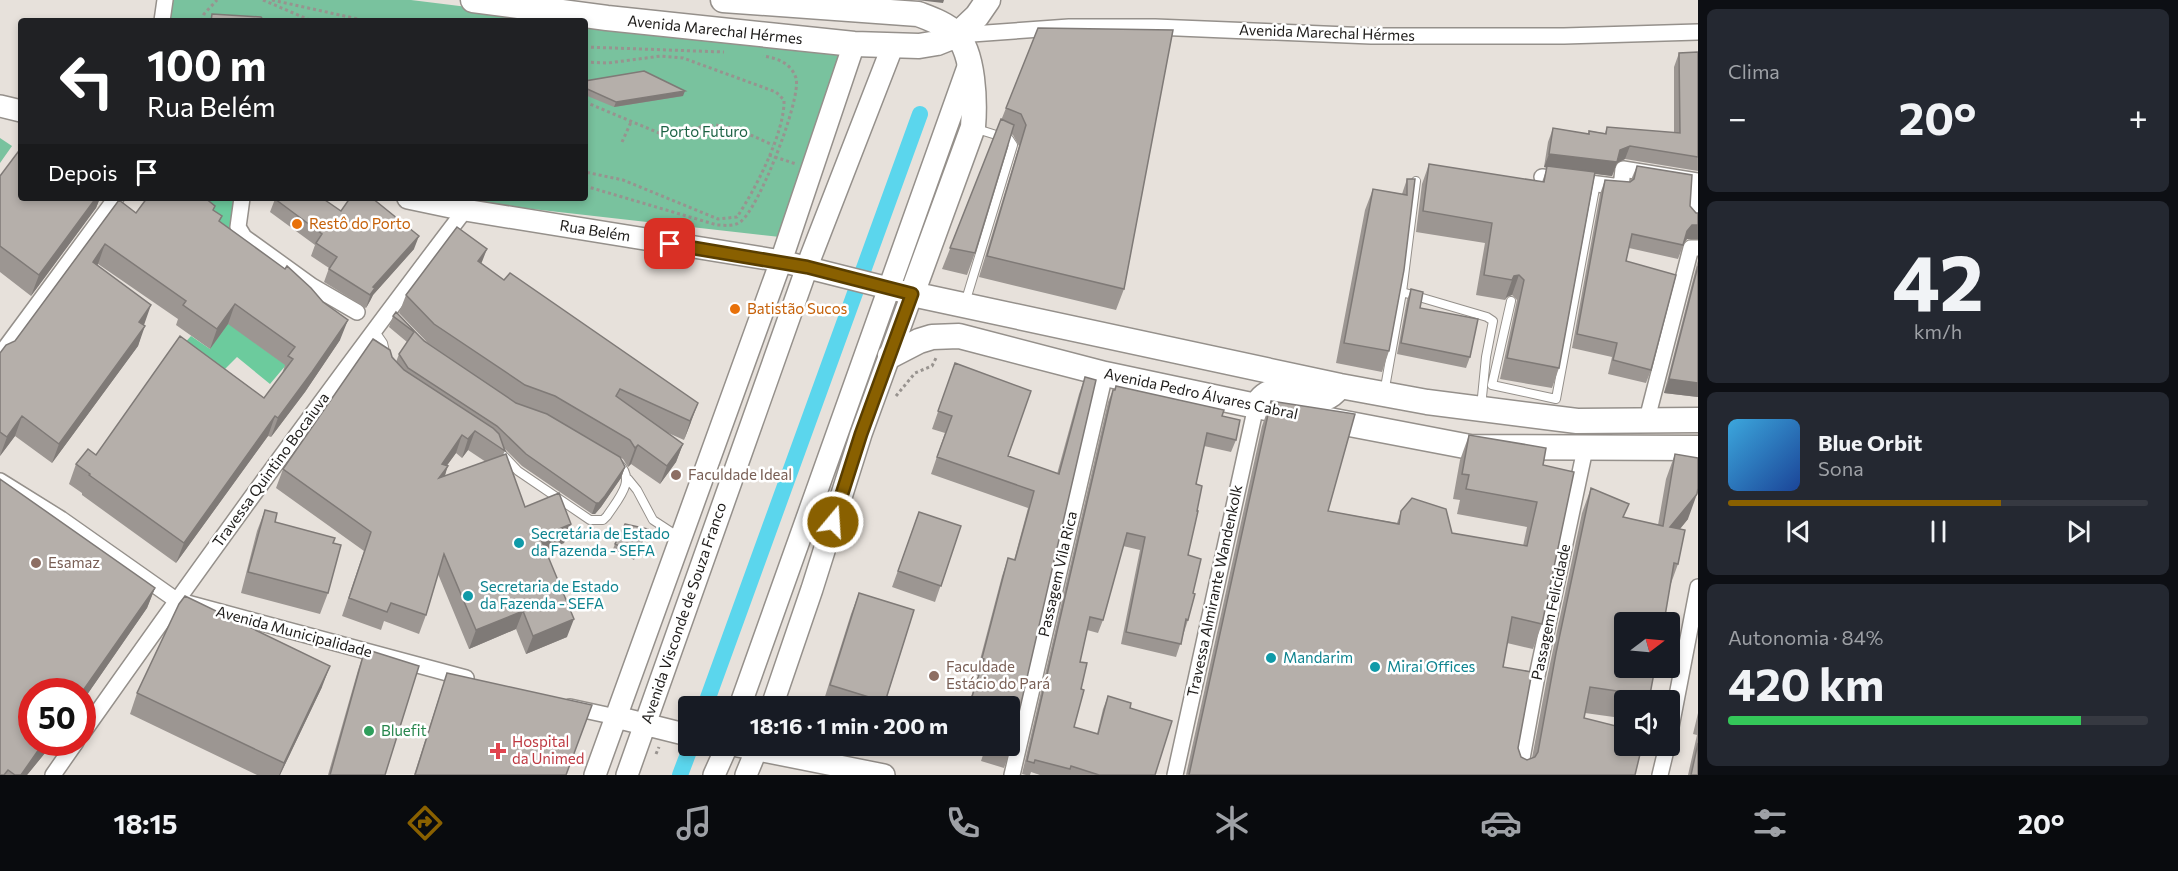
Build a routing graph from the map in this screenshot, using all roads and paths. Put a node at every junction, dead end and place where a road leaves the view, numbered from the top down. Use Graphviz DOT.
graph roads {
  1 [pos="165,0"];
  2 [pos="217,0"];
  3 [pos="263,0"];
  4 [pos="272,0"];
  5 [pos="473,0"];
  6 [pos="723,0"];
  7 [pos="988,0"];
  8 [pos="608,9"];
  9 [pos="162,18"];
  10 [pos="203,18"];
  11 [pos="305,18"];
  12 [pos="354,18"];
  13 [pos="1698,32"];
  14 [pos="957,35"];
  15 [pos="854,44"];
  16 [pos="892,45"];
  17 [pos="588,47"];
  18 [pos="727,52"];
  19 [pos="762,56"];
  20 [pos="588,62"];
  21 [pos="969,64"];
  22 [pos="588,103"];
  23 [pos="0,106"];
  24 [pos="18,110"];
  25 [pos="631,122"];
  26 [pos="973,127"];
  27 [pos="622,142"];
  28 [pos="773,145"];
  29 [pos="769,155"];
  30 [pos="774,156"];
  31 [pos="812,170"];
  32 [pos="588,172"];
  33 [pos="1542,177"];
  34 [pos="1416,181"];
  35 [pos="1698,181"];
  36 [pos="1596,183"];
  37 [pos="588,187"];
  38 [pos="114,201"];
  39 [pos="242,201"];
  40 [pos="422,201"];
  41 [pos="465,210"];
  42 [pos="1698,218"];
  43 [pos="1698,248"];
  44 [pos="781,261"];
  45 [pos="807,267"];
  46 [pos="880,286"];
  47 [pos="1402,292"];
  48 [pos="912,294"];
  49 [pos="1511,302"];
  50 [pos="964,306"];
  51 [pos="357,312"];
  52 [pos="374,330"];
  53 [pos="0,355"];
  54 [pos="890,356"];
  55 [pos="387,362"];
  56 [pos="1105,374"];
  57 [pos="1386,382"];
  58 [pos="1340,386"];
  59 [pos="1256,406"];
  60 [pos="1480,408"];
  61 [pos="1647,419"];
  62 [pos="1698,420"];
  63 [pos="1698,448"];
  64 [pos="497,449"];
  65 [pos="1585,449"];
  66 [pos="611,459"];
  67 [pos="628,479"];
  68 [pos="0,480"];
  69 [pos="812,505"];
  70 [pos="681,539"];
  71 [pos="1698,587"];
  72 [pos="812,589"];
  73 [pos="176,600"];
  74 [pos="483,683"];
  75 [pos="1678,690"];
  76 [pos="744,696"];
  77 [pos="775,696"];
  78 [pos="551,701"];
  79 [pos="96,714"];
  80 [pos="616,717"];
  81 [pos="645,724"];
  82 [pos="678,733"];
  83 [pos="66,756"];
  84 [pos="722,756"];
  85 [pos="750,756"];
  86 [pos="797,756"];
  87 [pos="1665,756"];
  88 [pos="53,775"];
  89 [pos="595,775"];
  90 [pos="627,775"];
  91 [pos="714,775"];
  92 [pos="747,775"];
  93 [pos="884,775"];
  94 [pos="1012,775"];
  95 [pos="1175,775"];
  96 [pos="1519,775"];
  97 [pos="1660,775"];
  1 -- 9 [label="street"];
  2 -- 10 [label="path"];
  3 -- 11 [label="path"];
  4 -- 12 [label="path"];
  5 -- 8 [label="main road, Avenida Marechal Hérmes"];
  6 -- 14 [label="main road, Avenida Marechal Hérmes"];
  7 -- 14 [label="main road"];
  8 -- 15 [label="main road, Avenida Marechal Hérmes"];
  13 -- 14 [label="street, Avenida Marechal Hérmes"];
  14 -- 16 [label="main road, Avenida Marechal Hérmes"];
  14 -- 21 [label="main road"];
  15 -- 16 [label="main road, Avenida Marechal Hérmes"];
  15 -- 31 [label="main road, Avenida Visconde de Souza Franco"];
  16 -- 45 [label="main road, Avenida Visconde de Souza Franco"];
  17 -- 18 [label="path"];
  19 -- 30 [label="path"];
  20 -- 28 [label="path"];
  21 -- 26 [label="main road"];
  21 -- 46 [label="main road"];
  22 -- 25 [label="path"];
  23 -- 24 [label="main road"];
  25 -- 27 [label="path"];
  25 -- 28 [label="path"];
  26 -- 48 [label="main road"];
  26 -- 50 [label="lane"];
  28 -- 29 [label="path"];
  29 -- 30 [label="path"];
  29 -- 32 [label="path"];
  30 -- 31 [label="path"];
  30 -- 37 [label="path"];
  31 -- 44 [label="main road, Avenida Visconde de Souza Franco"];
  33 -- 36 [label="street"];
  34 -- 47 [label="lane"];
  35 -- 36 [label="street"];
  35 -- 42 [label="street"];
  36 -- 49 [label="lane"];
  38 -- 53 [label="street"];
  39 -- 51 [label="street"];
  40 -- 41 [label="main road, Rua Belém"];
  41 -- 44 [label="main road, Rua Belém"];
  41 -- 52 [label="street, Travessa Quintino Bocaiuva"];
  43 -- 61 [label="street"];
  44 -- 45 [label="main road, Rua Belém"];
  44 -- 70 [label="main road, Avenida Visconde de Souza Franco"];
  45 -- 46 [label="main road, Rua Belém"];
  45 -- 81 [label="main road, Avenida Visconde de Souza Franco"];
  46 -- 48 [label="main road, Rua Belém"];
  46 -- 69 [label="main road"];
  47 -- 57 [label="lane"];
  47 -- 60 [label="lane"];
  48 -- 50 [label="main road"];
  48 -- 54 [label="main road"];
  50 -- 58 [label="main road"];
  52 -- 55 [label="lane"];
  52 -- 73 [label="street, Travessa Quintino Bocaiuva"];
  54 -- 56 [label="main road, Avenida Pedro Álvares Cabral"];
  54 -- 72 [label="main road"];
  56 -- 59 [label="main road, Avenida Pedro Álvares Cabral"];
  56 -- 94 [label="street, Passagem Vila Rica"];
  58 -- 59 [label="main road"];
  58 -- 60 [label="main road"];
  59 -- 65 [label="main road, Avenida Pedro Álvares Cabral"];
  59 -- 95 [label="street, Travessa Almirante Wandenkolk"];
  60 -- 61 [label="main road"];
  61 -- 62 [label="main road"];
  63 -- 65 [label="main road, Avenida Pedro Álvares Cabral"];
  64 -- 67 [label="lane"];
  65 -- 96 [label="street, Passagem Felicidade"];
  66 -- 67 [label="lane"];
  67 -- 70 [label="lane"];
  68 -- 73 [label="street, Avenida Municipalidade"];
  69 -- 72 [label="main road"];
  69 -- 76 [label="main road"];
  70 -- 80 [label="main road, Avenida Visconde de Souza Franco"];
  71 -- 75 [label="street"];
  72 -- 77 [label="main road"];
  73 -- 74 [label="street, Avenida Municipalidade"];
  73 -- 79 [label="street, Travessa Quintino Bocaiuva"];
  78 -- 80 [label="street"];
  80 -- 81 [label="main road"];
  80 -- 89 [label="main road, Avenida Visconde de Souza Franco"];
  81 -- 82 [label="main road"];
  81 -- 90 [label="main road, Avenida Visconde de Souza Franco"];
  83 -- 88 [label="street"];
  84 -- 91 [label="main road"];
  85 -- 92 [label="main road"];
  86 -- 93 [label="main road"];
  87 -- 97 [label="street"];
}
